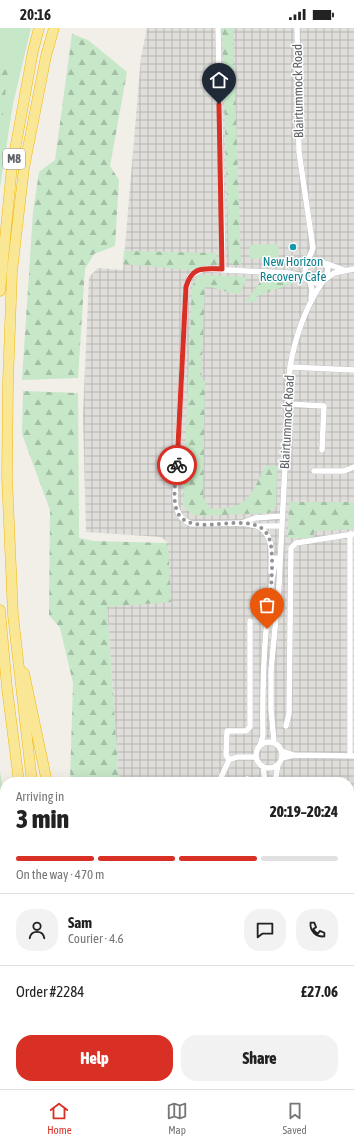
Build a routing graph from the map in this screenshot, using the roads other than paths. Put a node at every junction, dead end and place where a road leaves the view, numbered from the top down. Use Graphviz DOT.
graph roads {
  1 [pos="40,28"];
  2 [pos="54,28"];
  3 [pos="218,28"];
  4 [pos="297,28"];
  5 [pos="313,248"];
  6 [pos="323,262"];
  7 [pos="306,266"];
  8 [pos="222,269"];
  9 [pos="354,269"];
  10 [pos="345,270"];
  11 [pos="288,273"];
  12 [pos="325,280"];
  13 [pos="310,281"];
  14 [pos="0,291"];
  15 [pos="310,304"];
  16 [pos="290,367"];
  17 [pos="354,370"];
  18 [pos="288,404"];
  19 [pos="322,450"];
  20 [pos="354,467"];
  21 [pos="314,471"];
  22 [pos="281,516"];
  23 [pos="241,523"];
  24 [pos="257,526"];
  25 [pos="280,526"];
  26 [pos="352,534"];
  27 [pos="279,544"];
  28 [pos="271,584"];
  29 [pos="0,610"];
  30 [pos="13,615"];
  31 [pos="250,621"];
  32 [pos="286,726"];
  33 [pos="274,742"];
  34 [pos="260,744"];
  35 [pos="282,751"];
  36 [pos="294,755"];
  37 [pos="352,756"];
  38 [pos="256,757"];
  39 [pos="282,758"];
  40 [pos="229,760"];
  41 [pos="278,765"];
  42 [pos="263,767"];
  43 [pos="19,777"];
  44 [pos="31,777"];
  45 [pos="46,777"];
  46 [pos="223,777"];
  47 [pos="264,777"];
  48 [pos="276,777"];
  1 -- 14 [label="highway, M8"];
  2 -- 30 [label="highway, M8"];
  3 -- 8 [label="street"];
  4 -- 5 [label="street, Blairtummock Road"];
  5 -- 6 [label="street, Blairtummock Road"];
  5 -- 7 [label="street"];
  6 -- 7 [label="street"];
  6 -- 10 [label="street"];
  6 -- 12 [label="street"];
  7 -- 11 [label="street"];
  7 -- 13 [label="street"];
  8 -- 11 [label="street"];
  8 -- 23 [label="street"];
  9 -- 10 [label="street"];
  10 -- 12 [label="street"];
  11 -- 13 [label="street"];
  12 -- 13 [label="street"];
  12 -- 15 [label="street, Blairtummock Road"];
  13 -- 15 [label="street, Blairtummock Road"];
  15 -- 16 [label="street, Blairtummock Road"];
  16 -- 17 [label="street"];
  16 -- 18 [label="street, Blairtummock Road"];
  18 -- 19 [label="street"];
  18 -- 22 [label="street, Blairtummock Road"];
  20 -- 21 [label="street"];
  22 -- 23 [label="street"];
  22 -- 25 [label="street, Blairtummock Road"];
  23 -- 24 [label="street"];
  24 -- 25 [label="street"];
  24 -- 28 [label="street"];
  25 -- 27 [label="street, Blairtummock Road"];
  26 -- 32 [label="street"];
  26 -- 37 [label="street"];
  27 -- 28 [label="street, Blairtummock Road"];
  27 -- 33 [label="street, Blairtummock Road"];
  28 -- 34 [label="street, Blairtummock Road"];
  29 -- 43 [label="highway"];
  30 -- 44 [label="highway, M8"];
  30 -- 45 [label="highway"];
  31 -- 40 [label="street"];
  33 -- 34 [label="street"];
  33 -- 35 [label="street"];
  34 -- 38 [label="street"];
  35 -- 36 [label="street"];
  35 -- 39 [label="street"];
  36 -- 37 [label="street"];
  36 -- 39 [label="street"];
  38 -- 40 [label="street"];
  38 -- 42 [label="street"];
  39 -- 41 [label="street"];
  40 -- 46 [label="street"];
  41 -- 42 [label="street"];
  41 -- 48 [label="street"];
  42 -- 47 [label="street"];
}
